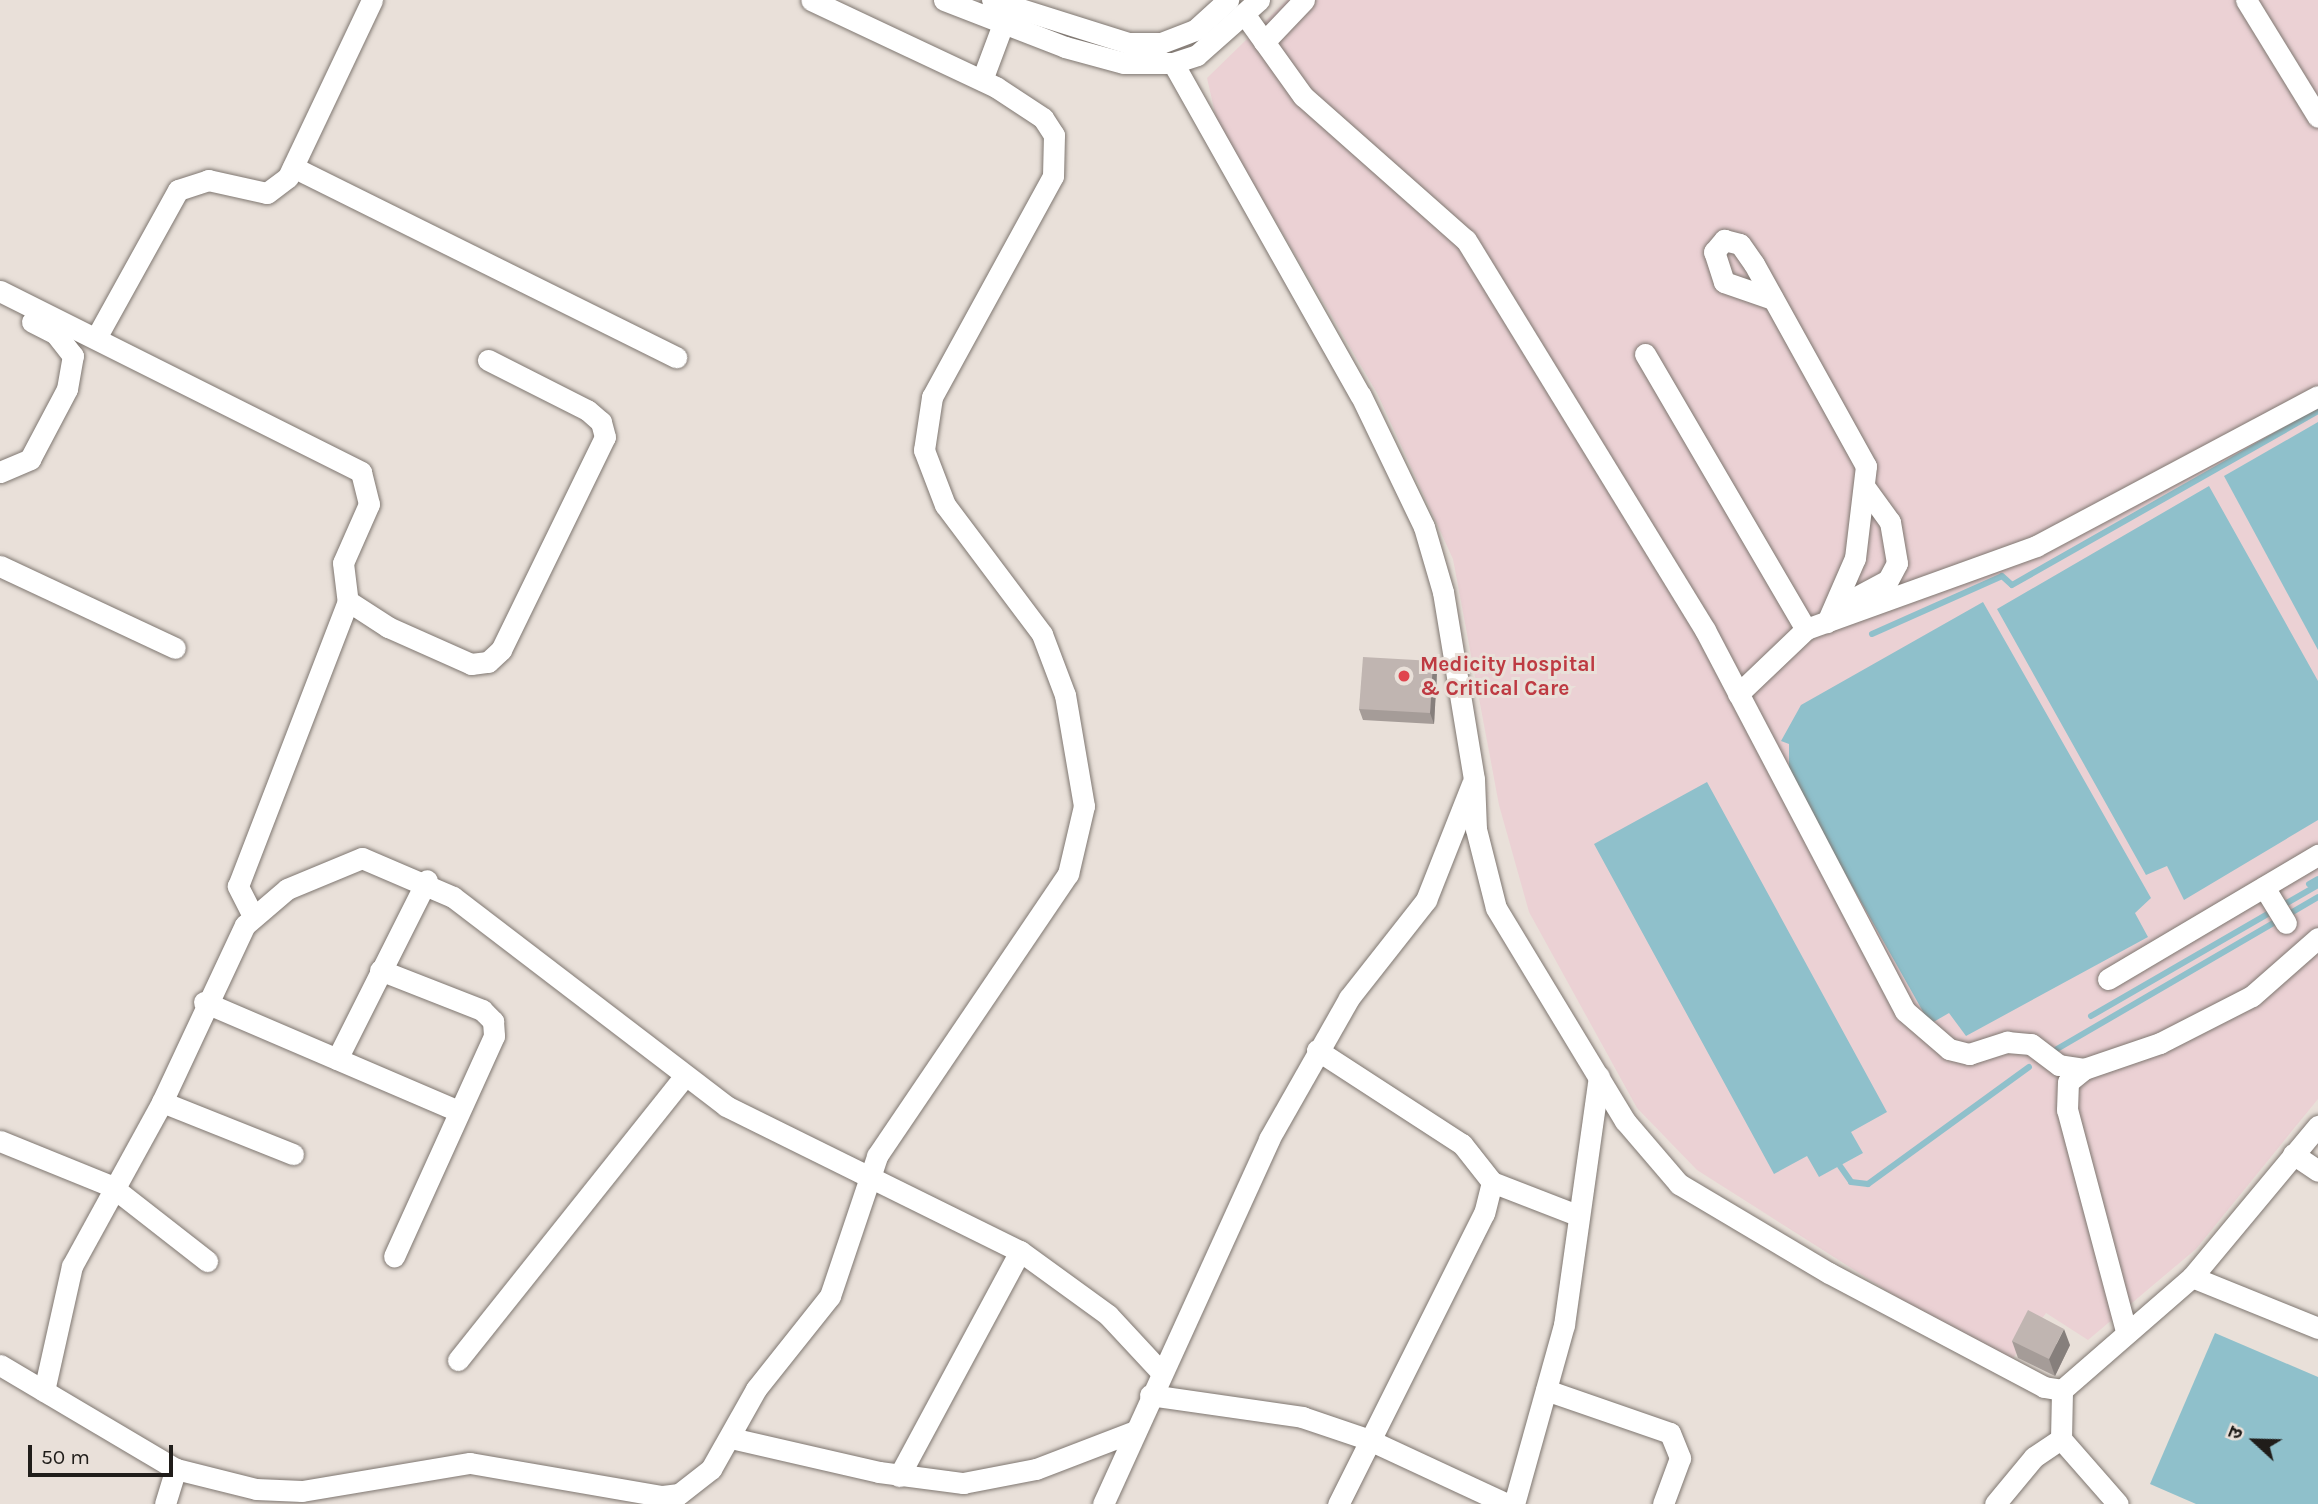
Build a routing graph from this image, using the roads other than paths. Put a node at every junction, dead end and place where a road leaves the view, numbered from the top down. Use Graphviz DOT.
graph roads {
  1 [pos="372,0"];
  2 [pos="811,0"];
  3 [pos="944,0"];
  4 [pos="1228,0"];
  5 [pos="1304,0"];
  6 [pos="2246,0"];
  7 [pos="1252,7"];
  8 [pos="1041,8"];
  9 [pos="1001,10"];
  10 [pos="1264,42"];
  11 [pos="1173,63"];
  12 [pos="982,80"];
  13 [pos="2318,117"];
  14 [pos="293,167"];
  15 [pos="0,291"];
  16 [pos="1773,299"];
  17 [pos="0,306"];
  18 [pos="96,338"];
  19 [pos="1644,354"];
  20 [pos="676,357"];
  21 [pos="488,360"];
  22 [pos="2318,396"];
  23 [pos="0,472"];
  24 [pos="1864,486"];
  25 [pos="0,566"];
  26 [pos="348,601"];
  27 [pos="1827,622"];
  28 [pos="1806,629"];
  29 [pos="175,648"];
  30 [pos="1738,694"];
  31 [pos="1474,779"];
  32 [pos="2318,855"];
  33 [pos="427,880"];
  34 [pos="2269,894"];
  35 [pos="253,915"];
  36 [pos="2286,923"];
  37 [pos="2318,938"];
  38 [pos="380,970"];
  39 [pos="2108,979"];
  40 [pos="204,1002"];
  41 [pos="1317,1050"];
  42 [pos="337,1059"];
  43 [pos="2084,1069"];
  44 [pos="1599,1076"];
  45 [pos="683,1078"];
  46 [pos="162,1102"];
  47 [pos="458,1111"];
  48 [pos="2318,1126"];
  49 [pos="0,1141"];
  50 [pos="293,1154"];
  51 [pos="2293,1154"];
  52 [pos="2318,1171"];
  53 [pos="868,1177"];
  54 [pos="1492,1182"];
  55 [pos="111,1186"];
  56 [pos="1577,1215"];
  57 [pos="1020,1251"];
  58 [pos="394,1256"];
  59 [pos="207,1261"];
  60 [pos="2192,1278"];
  61 [pos="2318,1328"];
  62 [pos="2126,1331"];
  63 [pos="458,1360"];
  64 [pos="0,1365"];
  65 [pos="1161,1372"];
  66 [pos="1546,1390"];
  67 [pos="2063,1390"];
  68 [pos="44,1391"];
  69 [pos="1150,1395"];
  70 [pos="1135,1431"];
  71 [pos="731,1438"];
  72 [pos="1367,1439"];
  73 [pos="2060,1439"];
  74 [pos="177,1469"];
  75 [pos="899,1476"];
  76 [pos="165,1504"];
  77 [pos="1103,1504"];
  78 [pos="1338,1504"];
  79 [pos="1507,1504"];
  80 [pos="1514,1504"];
  81 [pos="1663,1504"];
  82 [pos="1995,1504"];
  83 [pos="2118,1504"];
  1 -- 14 [label="street"];
  2 -- 12 [label="street"];
  3 -- 9 [label="street"];
  4 -- 8 [label="street"];
  5 -- 10 [label="street"];
  6 -- 13 [label="street"];
  7 -- 10 [label="street"];
  7 -- 11 [label="street"];
  8 -- 9 [label="street"];
  9 -- 11 [label="street"];
  9 -- 12 [label="street"];
  10 -- 30 [label="street"];
  11 -- 31 [label="street"];
  12 -- 53 [label="street"];
  14 -- 18 [label="street"];
  14 -- 20 [label="street"];
  15 -- 18 [label="street"];
  16 -- 24 [label="street"];
  17 -- 23 [label="street"];
  18 -- 26 [label="street"];
  19 -- 28 [label="street"];
  21 -- 26 [label="street"];
  22 -- 27 [label="street"];
  24 -- 27 [label="street"];
  24 -- 27 [label="street"];
  25 -- 29 [label="street"];
  26 -- 35 [label="street"];
  27 -- 28 [label="street"];
  28 -- 30 [label="street"];
  30 -- 43 [label="street"];
  31 -- 41 [label="street"];
  31 -- 44 [label="street"];
  32 -- 34 [label="street"];
  33 -- 35 [label="street"];
  33 -- 38 [label="street"];
  33 -- 45 [label="street"];
  34 -- 36 [label="street"];
  34 -- 39 [label="street"];
  35 -- 40 [label="street"];
  37 -- 43 [label="street"];
  38 -- 42 [label="street"];
  38 -- 47 [label="street"];
  40 -- 42 [label="street"];
  40 -- 46 [label="street"];
  41 -- 54 [label="street"];
  41 -- 65 [label="street"];
  42 -- 47 [label="street"];
  43 -- 62 [label="street"];
  44 -- 56 [label="street"];
  44 -- 67 [label="street"];
  45 -- 53 [label="street"];
  45 -- 63 [label="street"];
  46 -- 50 [label="street"];
  46 -- 55 [label="street"];
  47 -- 58 [label="street"];
  48 -- 51 [label="street"];
  49 -- 55 [label="street"];
  51 -- 52 [label="street"];
  51 -- 60 [label="street"];
  53 -- 57 [label="street"];
  53 -- 71 [label="street"];
  54 -- 56 [label="street"];
  54 -- 72 [label="street"];
  55 -- 59 [label="street"];
  55 -- 68 [label="street"];
  56 -- 66 [label="street"];
  57 -- 65 [label="street"];
  57 -- 75 [label="street"];
  60 -- 61 [label="street"];
  60 -- 62 [label="street"];
  62 -- 67 [label="street"];
  64 -- 68 [label="street"];
  65 -- 69 [label="street"];
  66 -- 80 [label="street"];
  66 -- 81 [label="street"];
  67 -- 73 [label="street"];
  68 -- 74 [label="street"];
  69 -- 70 [label="street"];
  69 -- 72 [label="street"];
  70 -- 75 [label="street"];
  70 -- 77 [label="street"];
  71 -- 74 [label="street"];
  71 -- 75 [label="street"];
  72 -- 78 [label="street"];
  72 -- 79 [label="street"];
  73 -- 82 [label="street"];
  73 -- 83 [label="street"];
  74 -- 76 [label="street"];
}
